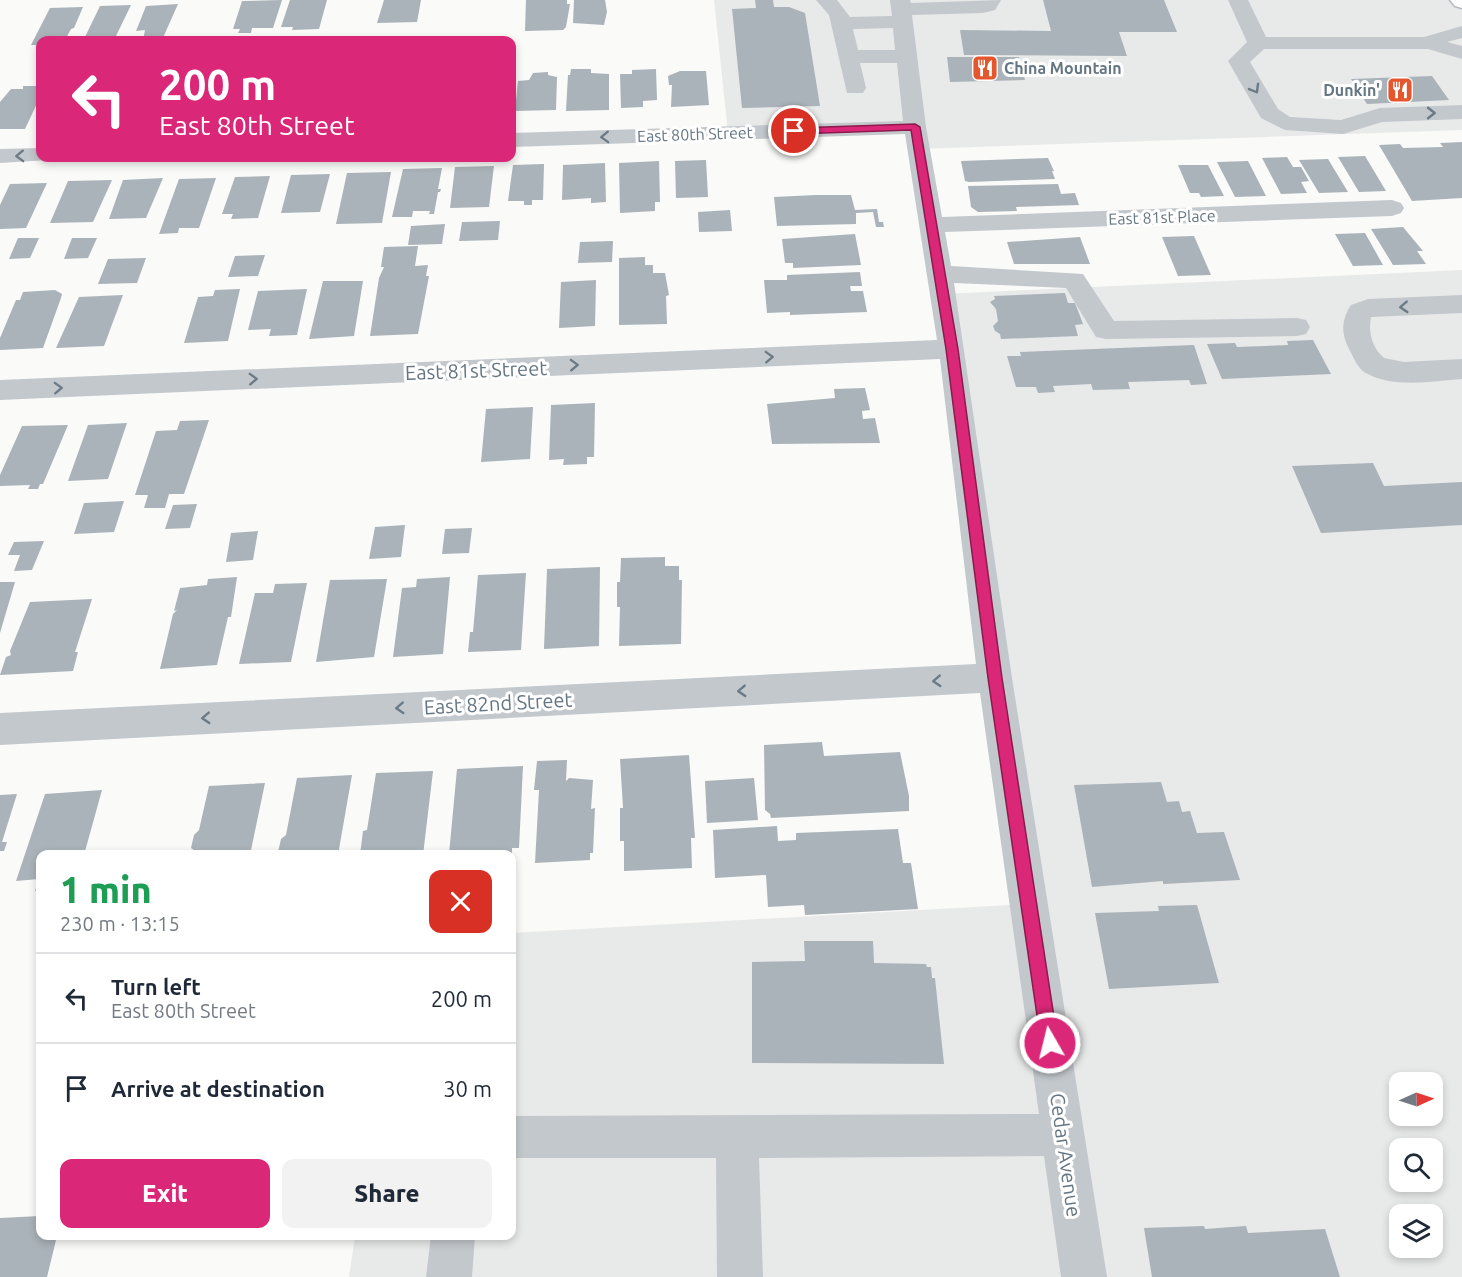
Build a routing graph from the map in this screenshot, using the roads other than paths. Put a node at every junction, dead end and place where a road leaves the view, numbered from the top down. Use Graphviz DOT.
graph roads {
  1 [pos="826,0"];
  2 [pos="991,0"];
  3 [pos="1238,0"];
  4 [pos="901,10"];
  5 [pos="841,23"];
  6 [pos="1462,32"];
  7 [pos="1258,43"];
  8 [pos="1429,43"];
  9 [pos="1462,53"];
  10 [pos="907,56"];
  11 [pos="849,57"];
  12 [pos="855,88"];
  13 [pos="1462,112"];
  14 [pos="915,127"];
  15 [pos="516,140"];
  16 [pos="36,155"];
  17 [pos="0,156"];
  18 [pos="1392,208"];
  19 [pos="931,225"];
  20 [pos="939,274"];
  21 [pos="1462,304"];
  22 [pos="1297,327"];
  23 [pos="952,349"];
  24 [pos="1462,369"];
  25 [pos="0,390"];
  26 [pos="995,678"];
  27 [pos="0,729"];
  28 [pos="1064,1135"];
  29 [pos="516,1137"];
  30 [pos="737,1137"];
  31 [pos="453,1240"];
  32 [pos="449,1277"];
  33 [pos="740,1277"];
  34 [pos="1084,1277"];
  1 -- 5 [label="street"];
  2 -- 4 [label="street"];
  3 -- 7 [label="street"];
  4 -- 5 [label="street"];
  4 -- 10 [label="street, Cedar Avenue"];
  5 -- 11 [label="street"];
  6 -- 8 [label="street"];
  7 -- 8 [label="street"];
  7 -- 13 [label="street, one-way"];
  8 -- 9 [label="street"];
  10 -- 11 [label="street"];
  10 -- 14 [label="street, Cedar Avenue"];
  11 -- 12 [label="street"];
  14 -- 15 [label="street, East 80th Street, one-way"];
  14 -- 19 [label="street, Cedar Avenue"];
  16 -- 17 [label="street, one-way"];
  18 -- 19 [label="street, East 81st Place"];
  19 -- 20 [label="street, Cedar Avenue"];
  20 -- 22 [label="street"];
  20 -- 23 [label="street, Cedar Avenue"];
  21 -- 24 [label="street, one-way"];
  25 -- 23 [label="street, East 81st Street, one-way"];
  23 -- 26 [label="street, Cedar Avenue"];
  26 -- 27 [label="street, East 82nd Street, one-way"];
  26 -- 28 [label="street, Cedar Avenue"];
  28 -- 30 [label="street"];
  28 -- 34 [label="street, Cedar Avenue"];
  29 -- 30 [label="street"];
  30 -- 33 [label="street"];
  31 -- 32 [label="street"];
}
